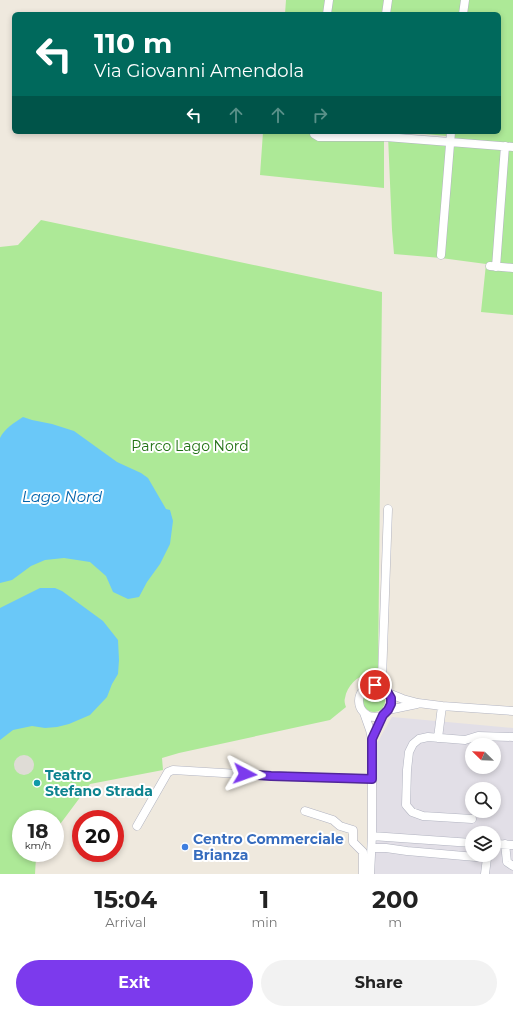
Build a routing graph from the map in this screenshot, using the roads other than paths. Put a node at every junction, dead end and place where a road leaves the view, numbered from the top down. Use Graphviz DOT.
graph roads {
  1 [pos="329,0"];
  2 [pos="388,0"];
  3 [pos="465,0"];
  4 [pos="327,12"];
  5 [pos="386,12"];
  6 [pos="463,12"];
  7 [pos="314,134"];
  8 [pos="451,134"];
  9 [pos="450,142"];
  10 [pos="509,146"];
  11 [pos="441,255"];
  12 [pos="513,268"];
  13 [pos="388,509"];
  14 [pos="380,686"];
  15 [pos="388,693"];
  16 [pos="418,703"];
  17 [pos="442,706"];
  18 [pos="513,711"];
  19 [pos="386,713"];
  20 [pos="364,714"];
  21 [pos="438,738"];
  22 [pos="513,738"];
  23 [pos="372,739"];
  24 [pos="372,779"];
  25 [pos="305,811"];
  26 [pos="472,820"];
  27 [pos="137,826"];
  28 [pos="372,836"];
  29 [pos="465,843"];
  30 [pos="509,844"];
  31 [pos="372,848"];
  32 [pos="513,866"];
  33 [pos="363,874"];
  34 [pos="370,874"];
  35 [pos="485,874"];
  1 -- 4 [label="street"];
  2 -- 5 [label="street"];
  3 -- 6 [label="street"];
  7 -- 9 [label="street"];
  8 -- 9 [label="street"];
  9 -- 10 [label="street"];
  9 -- 11 [label="street"];
  10 -- 12 [label="street"];
  13 -- 14 [label="street"];
  14 -- 15 [label="street"];
  14 -- 20 [label="street"];
  15 -- 16 [label="street"];
  15 -- 19 [label="street"];
  16 -- 17 [label="street"];
  16 -- 19 [label="street"];
  17 -- 18 [label="street"];
  17 -- 21 [label="street"];
  19 -- 20 [label="street"];
  19 -- 23 [label="street"];
  20 -- 23 [label="street"];
  21 -- 22 [label="street"];
  21 -- 26 [label="street"];
  23 -- 24 [label="street"];
  24 -- 27 [label="street"];
  24 -- 28 [label="street"];
  25 -- 33 [label="street"];
  28 -- 29 [label="street"];
  28 -- 31 [label="street"];
  30 -- 32 [label="street"];
  31 -- 34 [label="street"];
  31 -- 35 [label="street"];
}
